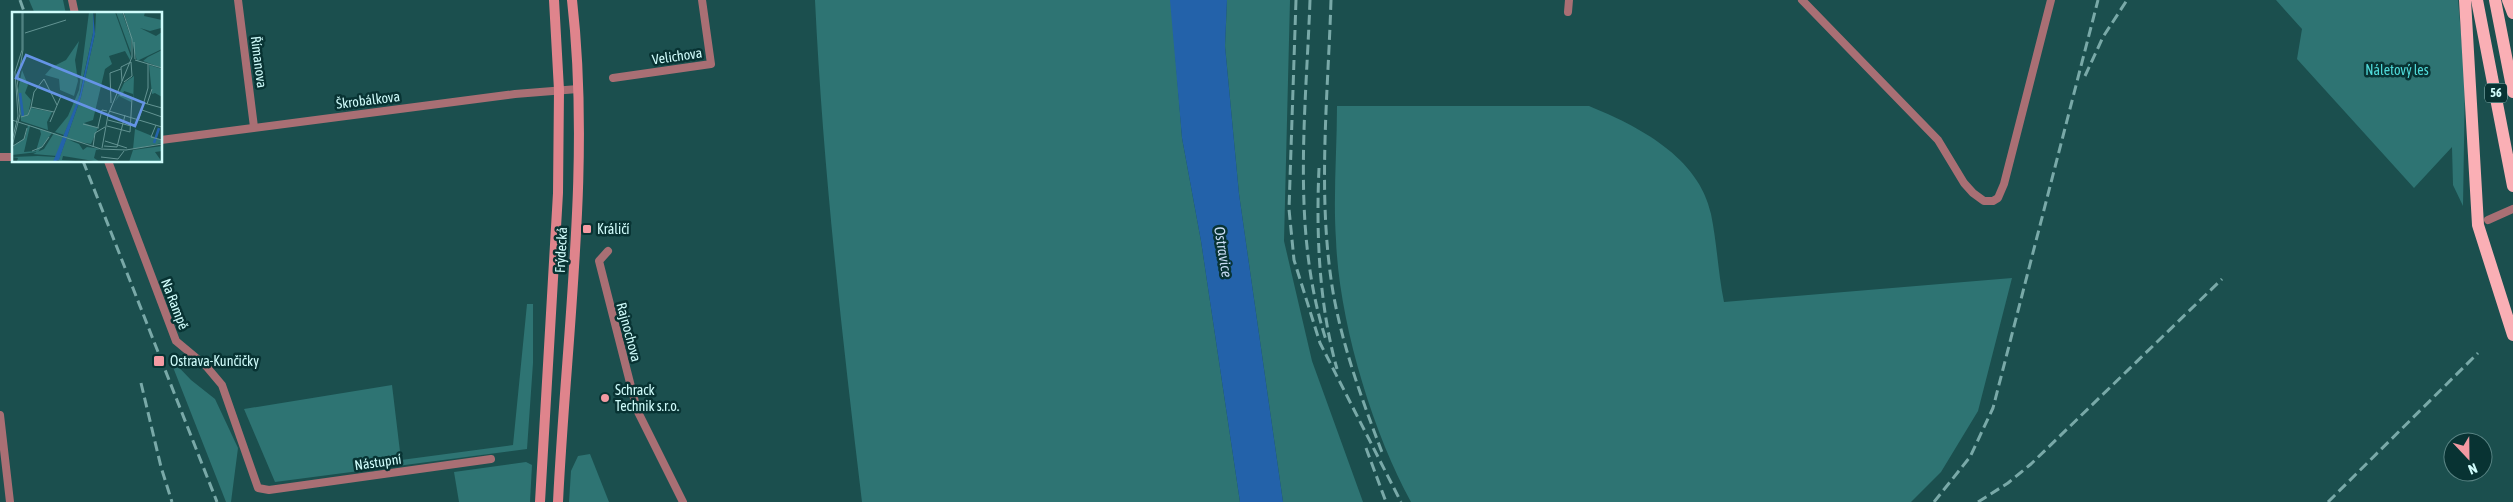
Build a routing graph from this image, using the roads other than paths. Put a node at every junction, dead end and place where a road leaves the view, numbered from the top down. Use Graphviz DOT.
graph roads {
  1 [pos="238,0"];
  2 [pos="554,0"];
  3 [pos="572,0"];
  4 [pos="702,0"];
  5 [pos="1569,0"];
  6 [pos="1802,0"];
  7 [pos="2050,0"];
  8 [pos="2465,0"];
  9 [pos="2477,0"];
  10 [pos="2495,0"];
  11 [pos="2508,0"];
  12 [pos="1568,12"];
  13 [pos="2513,13"];
  14 [pos="613,78"];
  15 [pos="578,89"];
  16 [pos="559,90"];
  17 [pos="2513,92"];
  18 [pos="254,127"];
  19 [pos="162,140"];
  20 [pos="108,162"];
  21 [pos="2513,186"];
  22 [pos="2513,209"];
  23 [pos="2488,220"];
  24 [pos="608,251"];
  25 [pos="2513,335"];
  26 [pos="0,416"];
  27 [pos="491,459"];
  28 [pos="269,490"];
  29 [pos="10,502"];
  30 [pos="540,502"];
  31 [pos="558,502"];
  32 [pos="683,502"];
  1 -- 18 [label="street, Římanova"];
  2 -- 16 [label="main road, Frýdecká"];
  3 -- 15 [label="main road, Frýdecká"];
  4 -- 14 [label="street, Velichova"];
  5 -- 12 [label="street"];
  6 -- 7 [label="street"];
  8 -- 25 [label="highway"];
  9 -- 21 [label="highway, 56"];
  10 -- 17 [label="highway, 56"];
  11 -- 13 [label="highway"];
  15 -- 16 [label="street, Škrobálkova"];
  15 -- 31 [label="main road, Frýdecká"];
  16 -- 18 [label="street, Škrobálkova"];
  16 -- 30 [label="main road, Frýdecká"];
  18 -- 19 [label="street, Škrobálkova"];
  20 -- 28 [label="street, Na Rampě"];
  22 -- 23 [label="street"];
  24 -- 32 [label="street, Rajnochova"];
  26 -- 29 [label="street"];
  27 -- 28 [label="street, Nástupní"];
}
